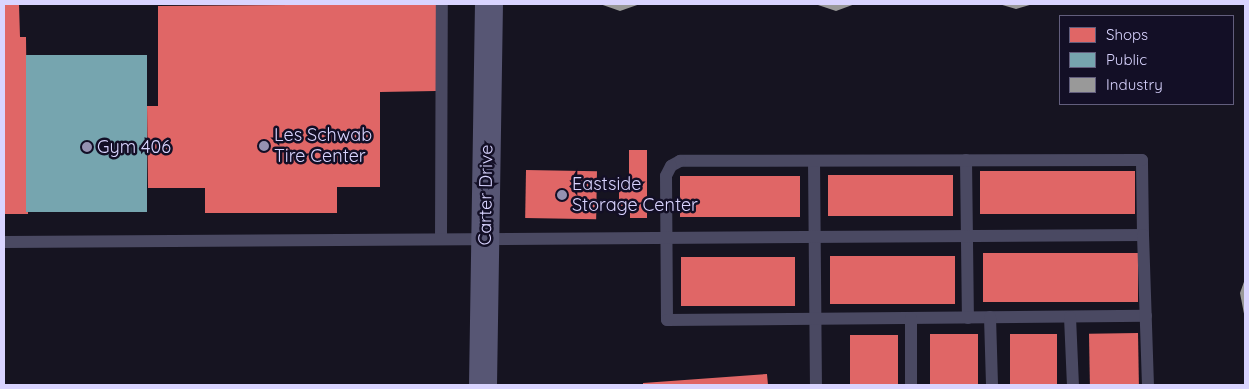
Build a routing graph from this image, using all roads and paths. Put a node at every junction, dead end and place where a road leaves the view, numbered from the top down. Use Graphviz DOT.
graph roads {
  1 [pos="442,4"];
  2 [pos="489,4"];
  3 [pos="966,160"];
  4 [pos="814,161"];
  5 [pos="486,236"];
  6 [pos="666,236"];
  7 [pos="814,236"];
  8 [pos="967,236"];
  9 [pos="1143,236"];
  10 [pos="441,237"];
  11 [pos="4,242"];
  12 [pos="1146,316"];
  13 [pos="990,317"];
  14 [pos="1070,317"];
  15 [pos="911,318"];
  16 [pos="968,318"];
  17 [pos="815,319"];
  18 [pos="483,385"];
  19 [pos="816,385"];
  20 [pos="911,385"];
  21 [pos="992,385"];
  22 [pos="1073,385"];
  23 [pos="1148,385"];
  1 -- 10 [label="lane"];
  2 -- 5 [label="street, Carter Drive"];
  3 -- 4 [label="lane"];
  3 -- 8 [label="lane"];
  3 -- 9 [label="lane"];
  4 -- 6 [label="lane"];
  4 -- 7 [label="lane"];
  5 -- 6 [label="lane"];
  5 -- 10 [label="lane"];
  5 -- 18 [label="street, Carter Drive"];
  6 -- 7 [label="lane"];
  6 -- 17 [label="lane"];
  7 -- 8 [label="lane"];
  7 -- 17 [label="lane"];
  8 -- 9 [label="lane"];
  8 -- 16 [label="lane"];
  9 -- 12 [label="lane"];
  10 -- 11 [label="lane"];
  12 -- 14 [label="lane"];
  12 -- 23 [label="lane"];
  13 -- 14 [label="lane"];
  13 -- 16 [label="lane"];
  13 -- 21 [label="lane"];
  14 -- 22 [label="lane"];
  15 -- 16 [label="lane"];
  15 -- 17 [label="lane"];
  15 -- 20 [label="lane"];
  17 -- 19 [label="lane"];
}
